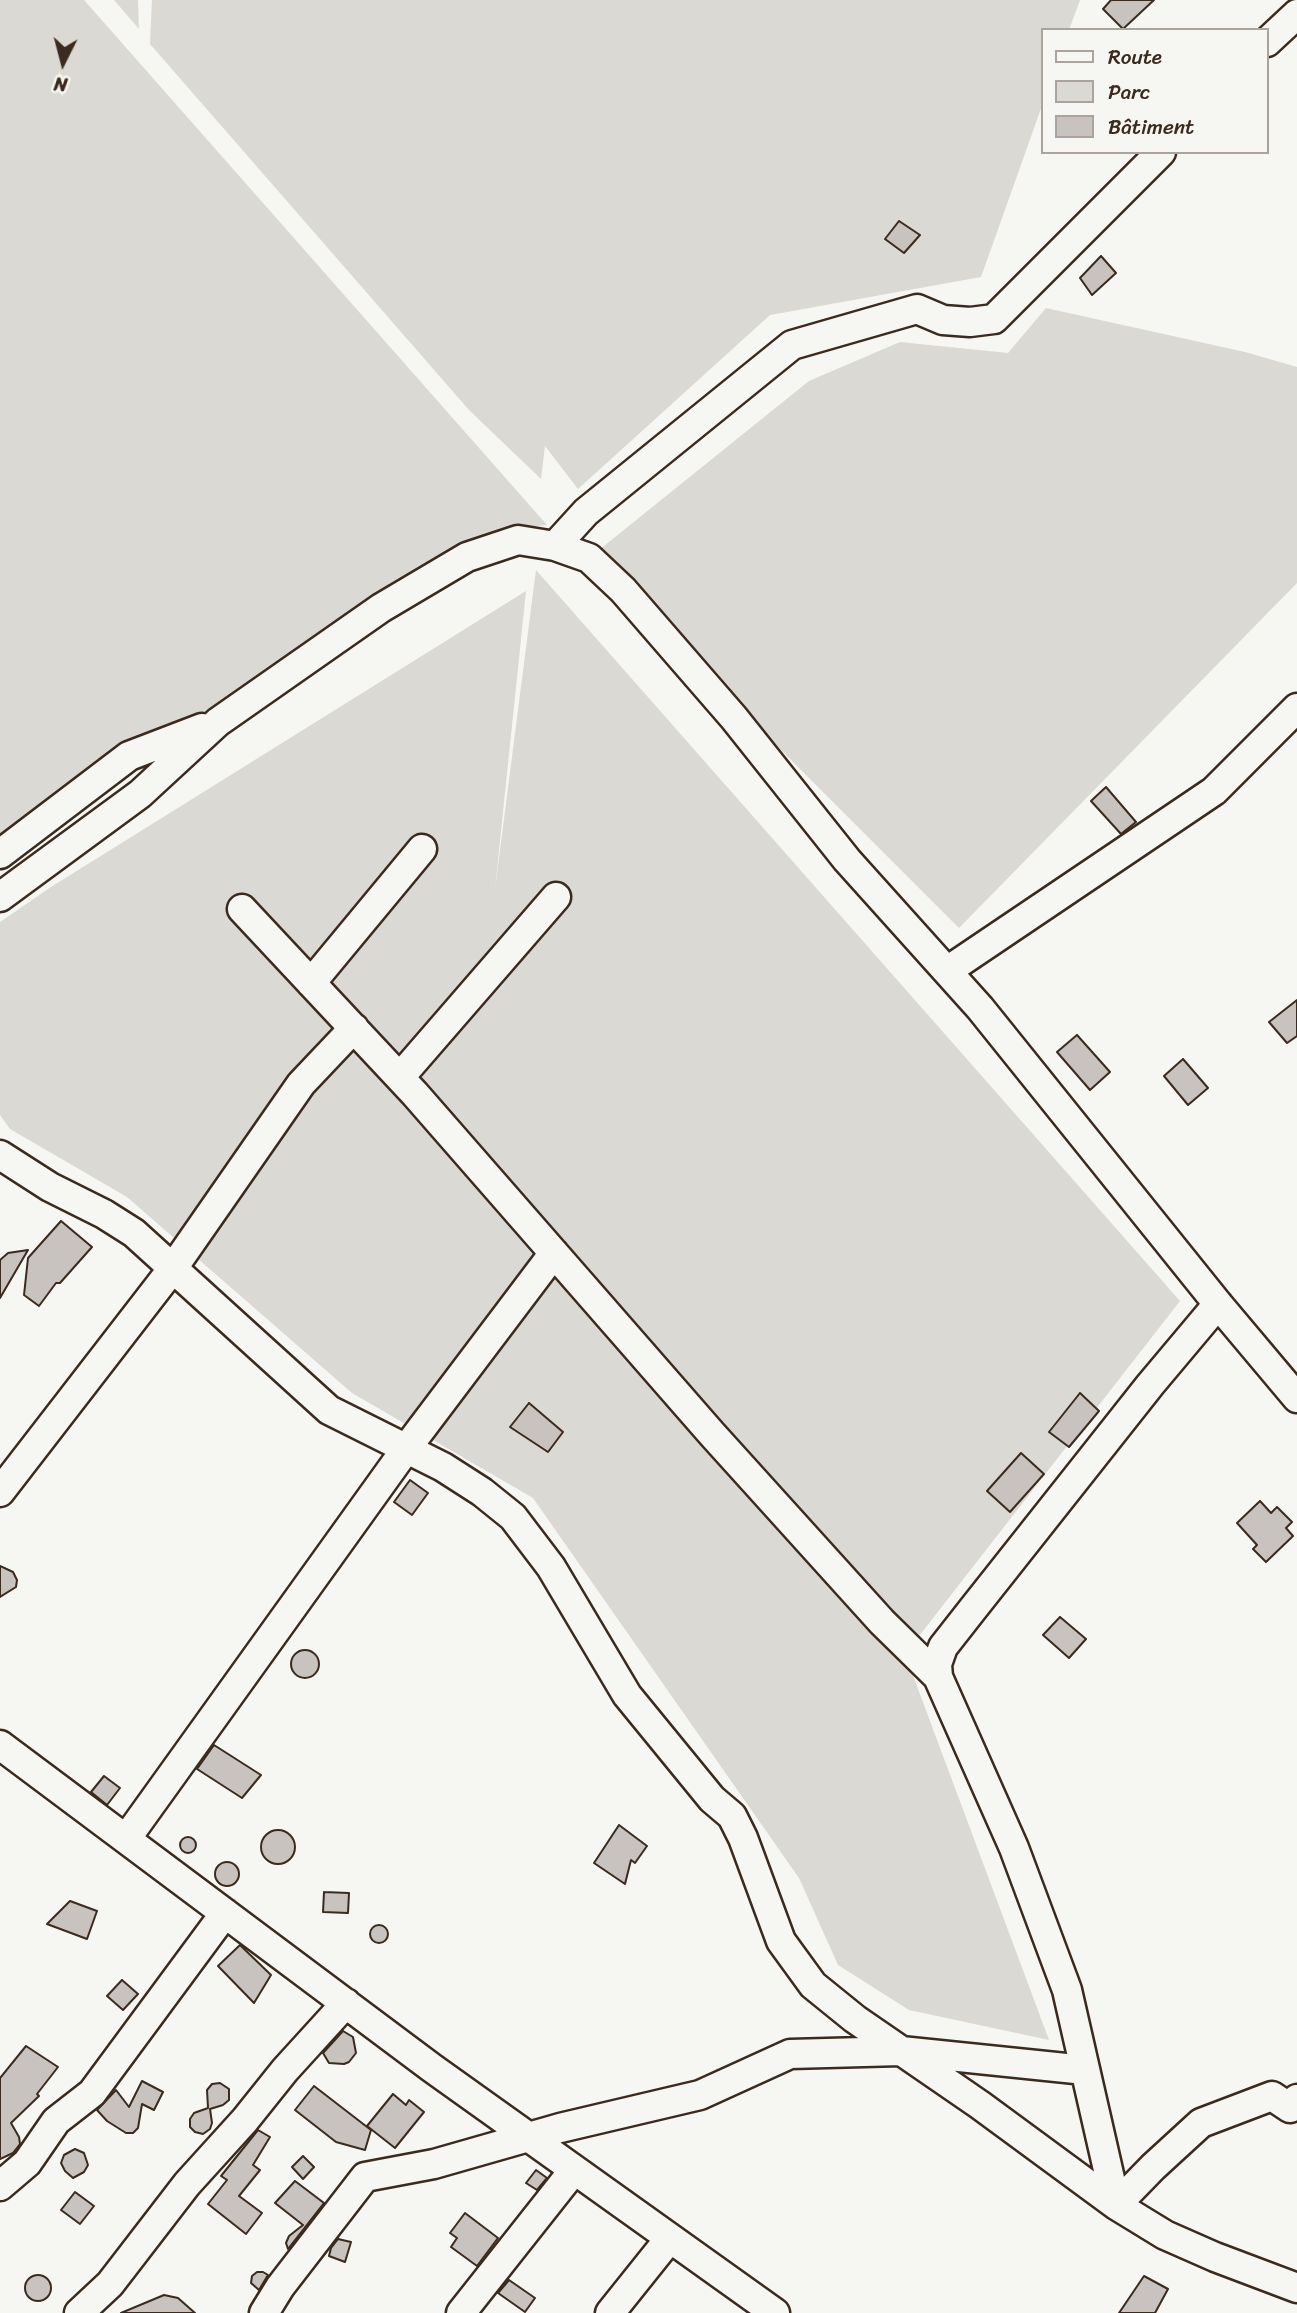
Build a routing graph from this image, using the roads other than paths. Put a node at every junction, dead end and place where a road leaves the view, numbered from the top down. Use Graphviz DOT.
graph roads {
  1 [pos="1297,14"];
  2 [pos="1269,40"];
  3 [pos="1159,154"];
  4 [pos="555,546"];
  5 [pos="1297,708"];
  6 [pos="218,722"];
  7 [pos="422,849"];
  8 [pos="0,854"];
  9 [pos="0,897"];
  10 [pos="556,897"];
  11 [pos="242,909"];
  12 [pos="947,971"];
  13 [pos="311,982"];
  14 [pos="354,1028"];
  15 [pos="400,1077"];
  16 [pos="0,1155"];
  17 [pos="554,1253"];
  18 [pos="173,1268"];
  19 [pos="1218,1304"];
  20 [pos="1297,1398"];
  21 [pos="406,1449"];
  22 [pos="0,1492"];
  23 [pos="938,1677"];
  24 [pos="0,1745"];
  25 [pos="126,1839"];
  26 [pos="226,1913"];
  27 [pos="346,2003"];
  28 [pos="901,2051"];
  29 [pos="1085,2070"];
  30 [pos="1297,2099"];
  31 [pos="528,2137"];
  32 [pos="574,2170"];
  33 [pos="0,2186"];
  34 [pos="1116,2205"];
  35 [pos="670,2238"];
  36 [pos="1297,2288"];
  37 [pos="79,2313"];
  38 [pos="264,2313"];
  39 [pos="461,2313"];
  40 [pos="610,2313"];
  41 [pos="775,2313"];
  1 -- 2 [label="street"];
  3 -- 4 [label="street"];
  4 -- 6 [label="street"];
  4 -- 12 [label="street"];
  5 -- 12 [label="street"];
  6 -- 8 [label="street"];
  6 -- 9 [label="street"];
  7 -- 13 [label="street"];
  10 -- 15 [label="street"];
  11 -- 13 [label="street"];
  12 -- 19 [label="street"];
  13 -- 14 [label="street"];
  14 -- 15 [label="street"];
  14 -- 18 [label="street"];
  15 -- 17 [label="street"];
  16 -- 18 [label="street"];
  17 -- 21 [label="street"];
  17 -- 23 [label="street"];
  18 -- 21 [label="street"];
  18 -- 22 [label="street"];
  19 -- 20 [label="street"];
  19 -- 23 [label="street"];
  21 -- 25 [label="street"];
  21 -- 28 [label="street"];
  23 -- 29 [label="street"];
  24 -- 25 [label="street"];
  25 -- 26 [label="street"];
  26 -- 27 [label="street"];
  26 -- 33 [label="street"];
  27 -- 31 [label="street"];
  27 -- 37 [label="street"];
  28 -- 29 [label="street"];
  28 -- 31 [label="street"];
  28 -- 34 [label="street"];
  29 -- 34 [label="street"];
  30 -- 34 [label="street"];
  31 -- 32 [label="street"];
  31 -- 38 [label="street"];
  32 -- 35 [label="street"];
  32 -- 39 [label="street"];
  34 -- 36 [label="street"];
  35 -- 40 [label="street"];
  35 -- 41 [label="street"];
}
